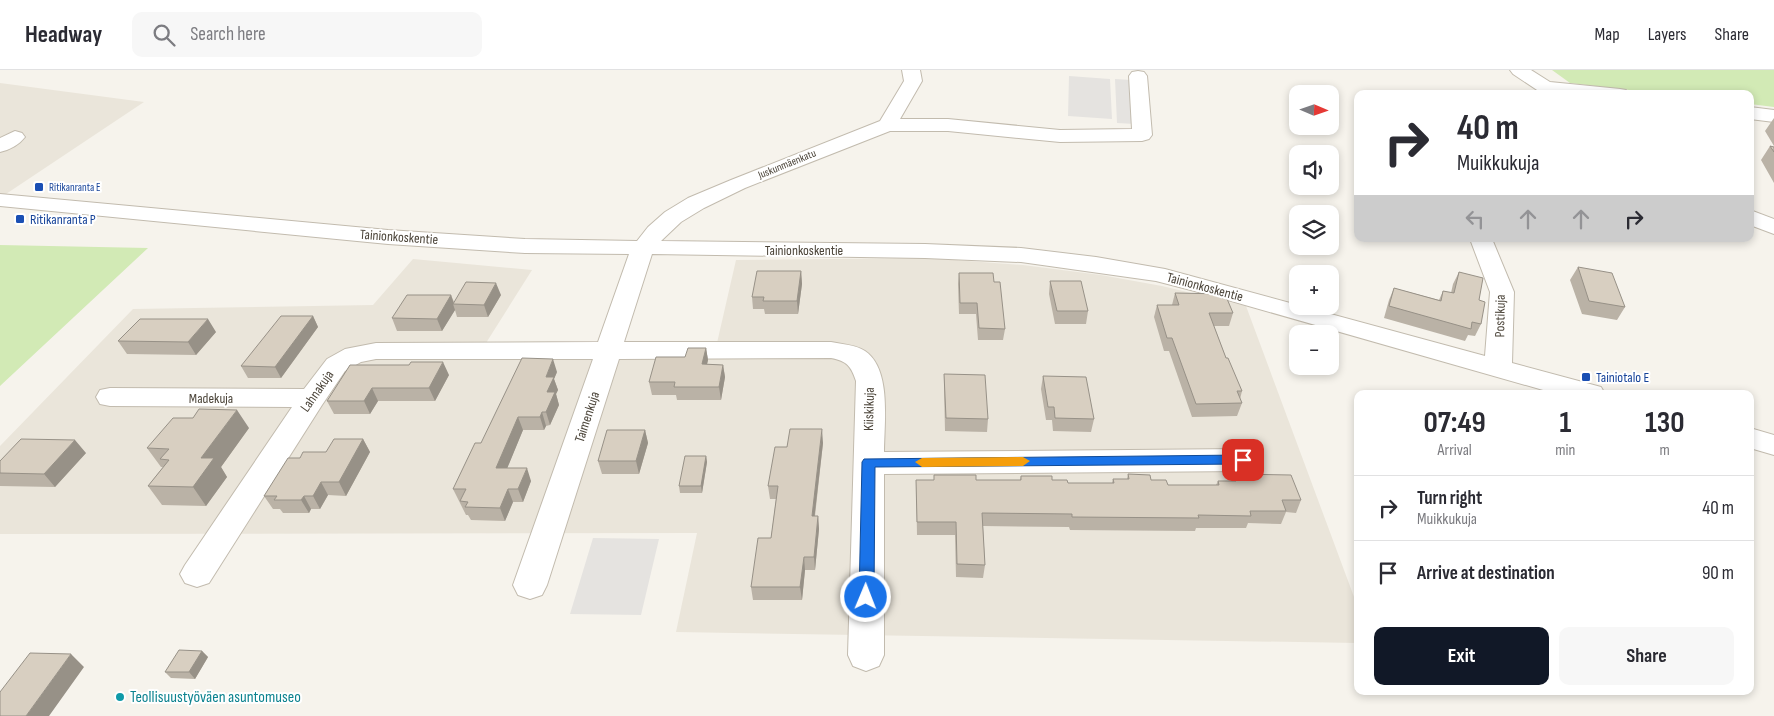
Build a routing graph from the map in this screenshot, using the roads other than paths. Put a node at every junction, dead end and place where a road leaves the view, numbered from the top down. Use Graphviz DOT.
graph roads {
  1 [pos="911,70"];
  2 [pos="1519,70"];
  3 [pos="1138,76"];
  4 [pos="1551,90"];
  5 [pos="1754,114"];
  6 [pos="1774,116"];
  7 [pos="887,125"];
  8 [pos="0,200"];
  9 [pos="1754,219"];
  10 [pos="1774,227"];
  11 [pos="1481,242"];
  12 [pos="643,248"];
  13 [pos="609,350"];
  14 [pos="1498,368"];
  15 [pos="1577,390"];
  16 [pos="110,397"];
  17 [pos="312,398"];
  18 [pos="1754,439"];
  19 [pos="1774,445"];
  20 [pos="1243,460"];
  21 [pos="868,462"];
  22 [pos="197,574"];
  23 [pos="530,585"];
  24 [pos="866,655"];
  1 -- 7 [label="street"];
  2 -- 4 [label="street"];
  3 -- 7 [label="street"];
  5 -- 6 [label="street"];
  7 -- 12 [label="street, Juskunmäenkatu"];
  8 -- 12 [label="street, Tainionkoskentie"];
  9 -- 10 [label="street"];
  11 -- 14 [label="street, Postikuja"];
  12 -- 13 [label="street, Taimenkuja"];
  12 -- 14 [label="street, Tainionkoskentie"];
  13 -- 17 [label="street, Lahnakuja"];
  13 -- 21 [label="street, Kiiskikuja"];
  13 -- 23 [label="street, Taimenkuja"];
  14 -- 15 [label="street, Tainionkoskentie"];
  16 -- 17 [label="street, Madekuja"];
  17 -- 22 [label="street, Lahnakuja"];
  18 -- 19 [label="street"];
  20 -- 21 [label="street"];
  21 -- 24 [label="street, Kiiskikuja"];
}
